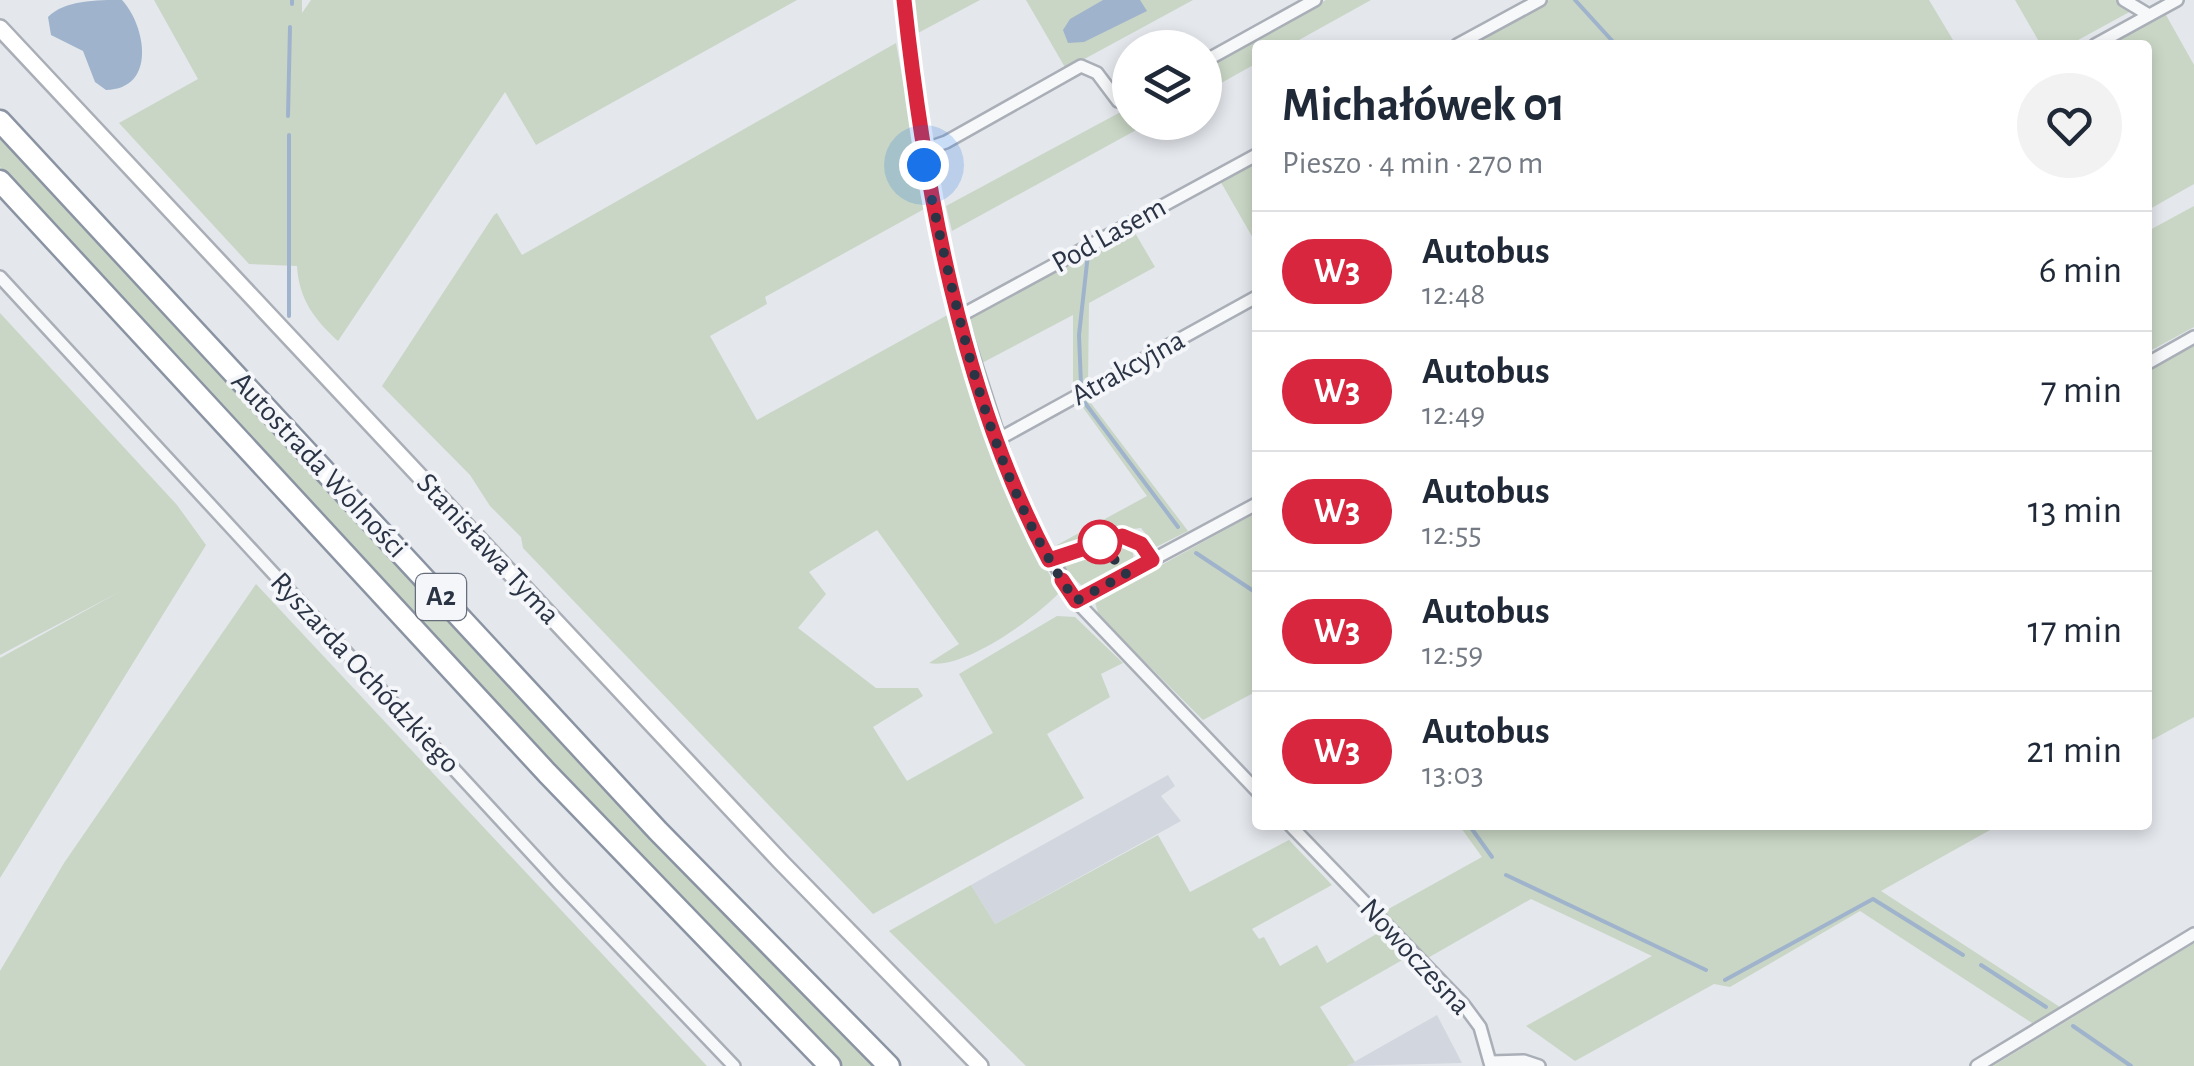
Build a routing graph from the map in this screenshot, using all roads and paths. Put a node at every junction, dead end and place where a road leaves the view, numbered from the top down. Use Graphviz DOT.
graph roads {
  1 [pos="904,0"];
  2 [pos="1315,0"];
  3 [pos="1540,0"];
  4 [pos="2124,0"];
  5 [pos="2176,0"];
  6 [pos="2148,16"];
  7 [pos="0,28"];
  8 [pos="1466,40"];
  9 [pos="2104,40"];
  10 [pos="1222,52"];
  11 [pos="1112,93"];
  12 [pos="0,121"];
  13 [pos="920,151"];
  14 [pos="1252,157"];
  15 [pos="0,181"];
  16 [pos="0,277"];
  17 [pos="1252,299"];
  18 [pos="960,316"];
  19 [pos="2194,337"];
  20 [pos="2152,361"];
  21 [pos="998,440"];
  22 [pos="1252,505"];
  23 [pos="1076,601"];
  24 [pos="1252,786"];
  25 [pos="1295,830"];
  26 [pos="2194,934"];
  27 [pos="1491,1064"];
  28 [pos="734,1066"];
  29 [pos="830,1066"];
  30 [pos="889,1066"];
  31 [pos="980,1066"];
  32 [pos="1539,1066"];
  33 [pos="1977,1066"];
  1 -- 13 [label="street"];
  2 -- 10 [label="street"];
  3 -- 8 [label="street"];
  4 -- 6 [label="street"];
  5 -- 6 [label="street"];
  6 -- 9 [label="street"];
  7 -- 31 [label="street, Stanisława Tyma"];
  11 -- 13 [label="street"];
  12 -- 30 [label="highway, Autostrada Wolności / A2"];
  13 -- 18 [label="street"];
  14 -- 18 [label="street, Pod Lasem"];
  15 -- 29 [label="highway, Autostrada Wolności / A2"];
  16 -- 28 [label="street, Ryszarda Ochódzkiego"];
  17 -- 21 [label="street, Atrakcyjna"];
  18 -- 21 [label="street"];
  19 -- 20 [label="street"];
  21 -- 23 [label="street"];
  22 -- 23 [label="street"];
  23 -- 24 [label="street"];
  25 -- 27 [label="street, Nowoczesna"];
  26 -- 33 [label="street"];
  27 -- 32 [label="street, Nowoczesna"];
}
